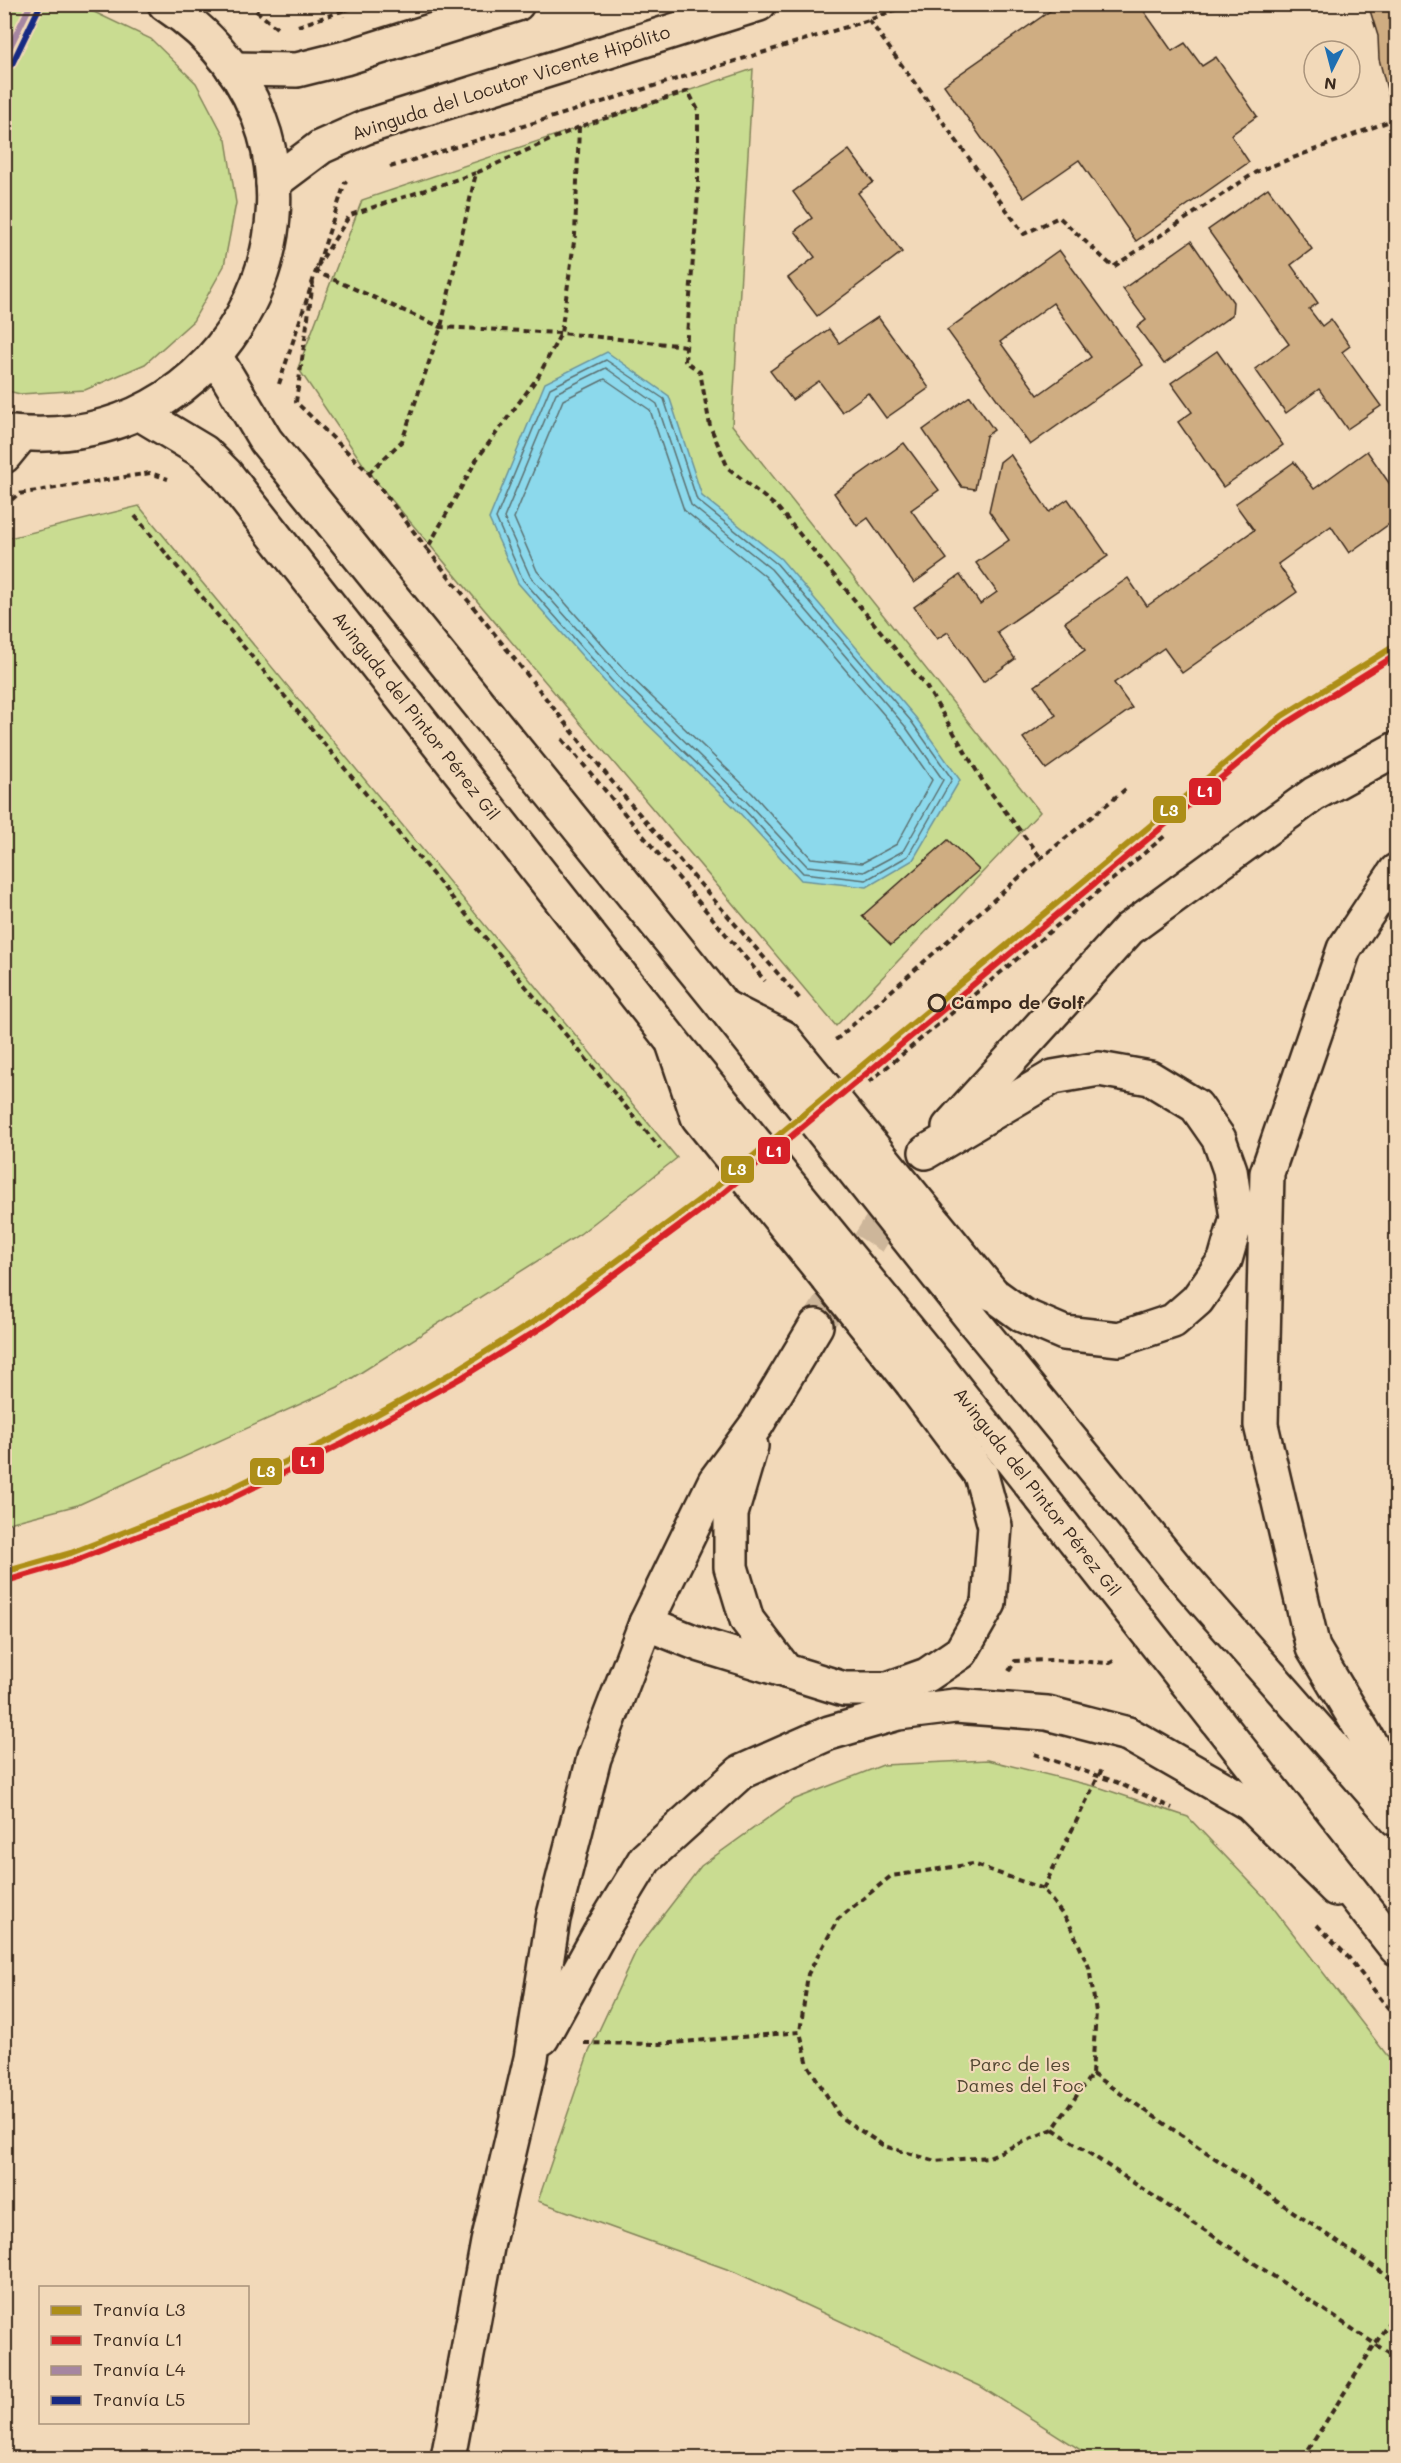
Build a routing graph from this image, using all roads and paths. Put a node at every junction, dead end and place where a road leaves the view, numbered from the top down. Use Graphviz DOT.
graph roads {
  1 [pos="165,4"];
  2 [pos="338,4"];
  3 [pos="368,4"];
  4 [pos="517,4"];
  5 [pos="759,4"];
  6 [pos="910,4"];
  7 [pos="869,20"];
  8 [pos="233,69"];
  9 [pos="1395,118"];
  10 [pos="376,124"];
  11 [pos="579,127"];
  12 [pos="383,165"];
  13 [pos="390,167"];
  14 [pos="476,173"];
  15 [pos="353,178"];
  16 [pos="273,183"];
  17 [pos="314,271"];
  18 [pos="441,327"];
  19 [pos="561,333"];
  20 [pos="686,346"];
  21 [pos="215,356"];
  22 [pos="277,391"];
  23 [pos="139,413"];
  24 [pos="10,441"];
  25 [pos="369,473"];
  26 [pos="172,481"];
  27 [pos="4,507"];
  28 [pos="135,516"];
  29 [pos="427,549"];
  30 [pos="1396,749"];
  31 [pos="1127,788"];
  32 [pos="1166,835"];
  33 [pos="1041,858"];
  34 [pos="1396,871"];
  35 [pos="801,1000"];
  36 [pos="724,1007"];
  37 [pos="830,1031"];
  38 [pos="862,1087"];
  39 [pos="660,1148"];
  40 [pos="816,1326"];
  41 [pos="924,1374"];
  42 [pos="757,1424"];
  43 [pos="646,1623"];
  44 [pos="786,1671"];
  45 [pos="1032,1753"];
  46 [pos="1396,1787"];
  47 [pos="1179,1811"];
  48 [pos="1396,1819"];
  49 [pos="1309,1917"];
  50 [pos="1396,1949"];
  51 [pos="1396,2018"];
  52 [pos="800,2032"];
  53 [pos="577,2043"];
  54 [pos="531,2058"];
  55 [pos="1092,2074"];
  56 [pos="1053,2129"];
  57 [pos="1396,2282"];
  58 [pos="1396,2311"];
  59 [pos="1374,2345"];
  60 [pos="1396,2358"];
  61 [pos="448,2458"];
  62 [pos="1303,2458"];
  1 -- 8 [label="street"];
  2 -- 3 [label="path"];
  4 -- 8 [label="street"];
  5 -- 10 [label="street, Avinguda del Locutor Vicente Hipólito"];
  6 -- 7 [label="path"];
  7 -- 9 [label="path"];
  7 -- 13 [label="path"];
  8 -- 16 [label="street"];
  10 -- 13 [label="path"];
  10 -- 16 [label="street, Avinguda del Locutor Vicente Hipólito"];
  11 -- 14 [label="path"];
  11 -- 19 [label="path"];
  11 -- 20 [label="path"];
  12 -- 13 [label="path"];
  14 -- 17 [label="path"];
  14 -- 18 [label="path"];
  15 -- 17 [label="path"];
  16 -- 21 [label="street"];
  17 -- 18 [label="path"];
  17 -- 22 [label="path"];
  17 -- 25 [label="path"];
  18 -- 19 [label="path"];
  18 -- 25 [label="path"];
  19 -- 20 [label="path"];
  19 -- 29 [label="path"];
  20 -- 33 [label="path"];
  21 -- 23 [label="street"];
  21 -- 36 [label="street"];
  23 -- 24 [label="street"];
  23 -- 41 [label="street, Avinguda del Pintor Pérez Gil, bridge"];
  25 -- 29 [label="path"];
  26 -- 27 [label="path"];
  28 -- 39 [label="path"];
  29 -- 35 [label="path"];
  30 -- 36 [label="street, bridge"];
  31 -- 33 [label="path"];
  32 -- 38 [label="path"];
  33 -- 37 [label="path"];
  34 -- 46 [label="street"];
  36 -- 48 [label="street, bridge"];
  40 -- 42 [label="street"];
  41 -- 44 [label="street, Avinguda del Pintor Pérez Gil"];
  41 -- 50 [label="street, Avinguda del Pintor Pérez Gil"];
  42 -- 43 [label="street"];
  42 -- 44 [label="street"];
  43 -- 44 [label="street"];
  43 -- 54 [label="street"];
  45 -- 47 [label="path"];
  49 -- 51 [label="path"];
  50 -- 54 [label="street"];
  52 -- 53 [label="path"];
  52 -- 55 [label="path"];
  52 -- 56 [label="path"];
  54 -- 61 [label="street"];
  55 -- 56 [label="path"];
  55 -- 57 [label="path"];
  56 -- 59 [label="path"];
  58 -- 59 [label="path"];
  59 -- 60 [label="path"];
  59 -- 62 [label="path"];
}
